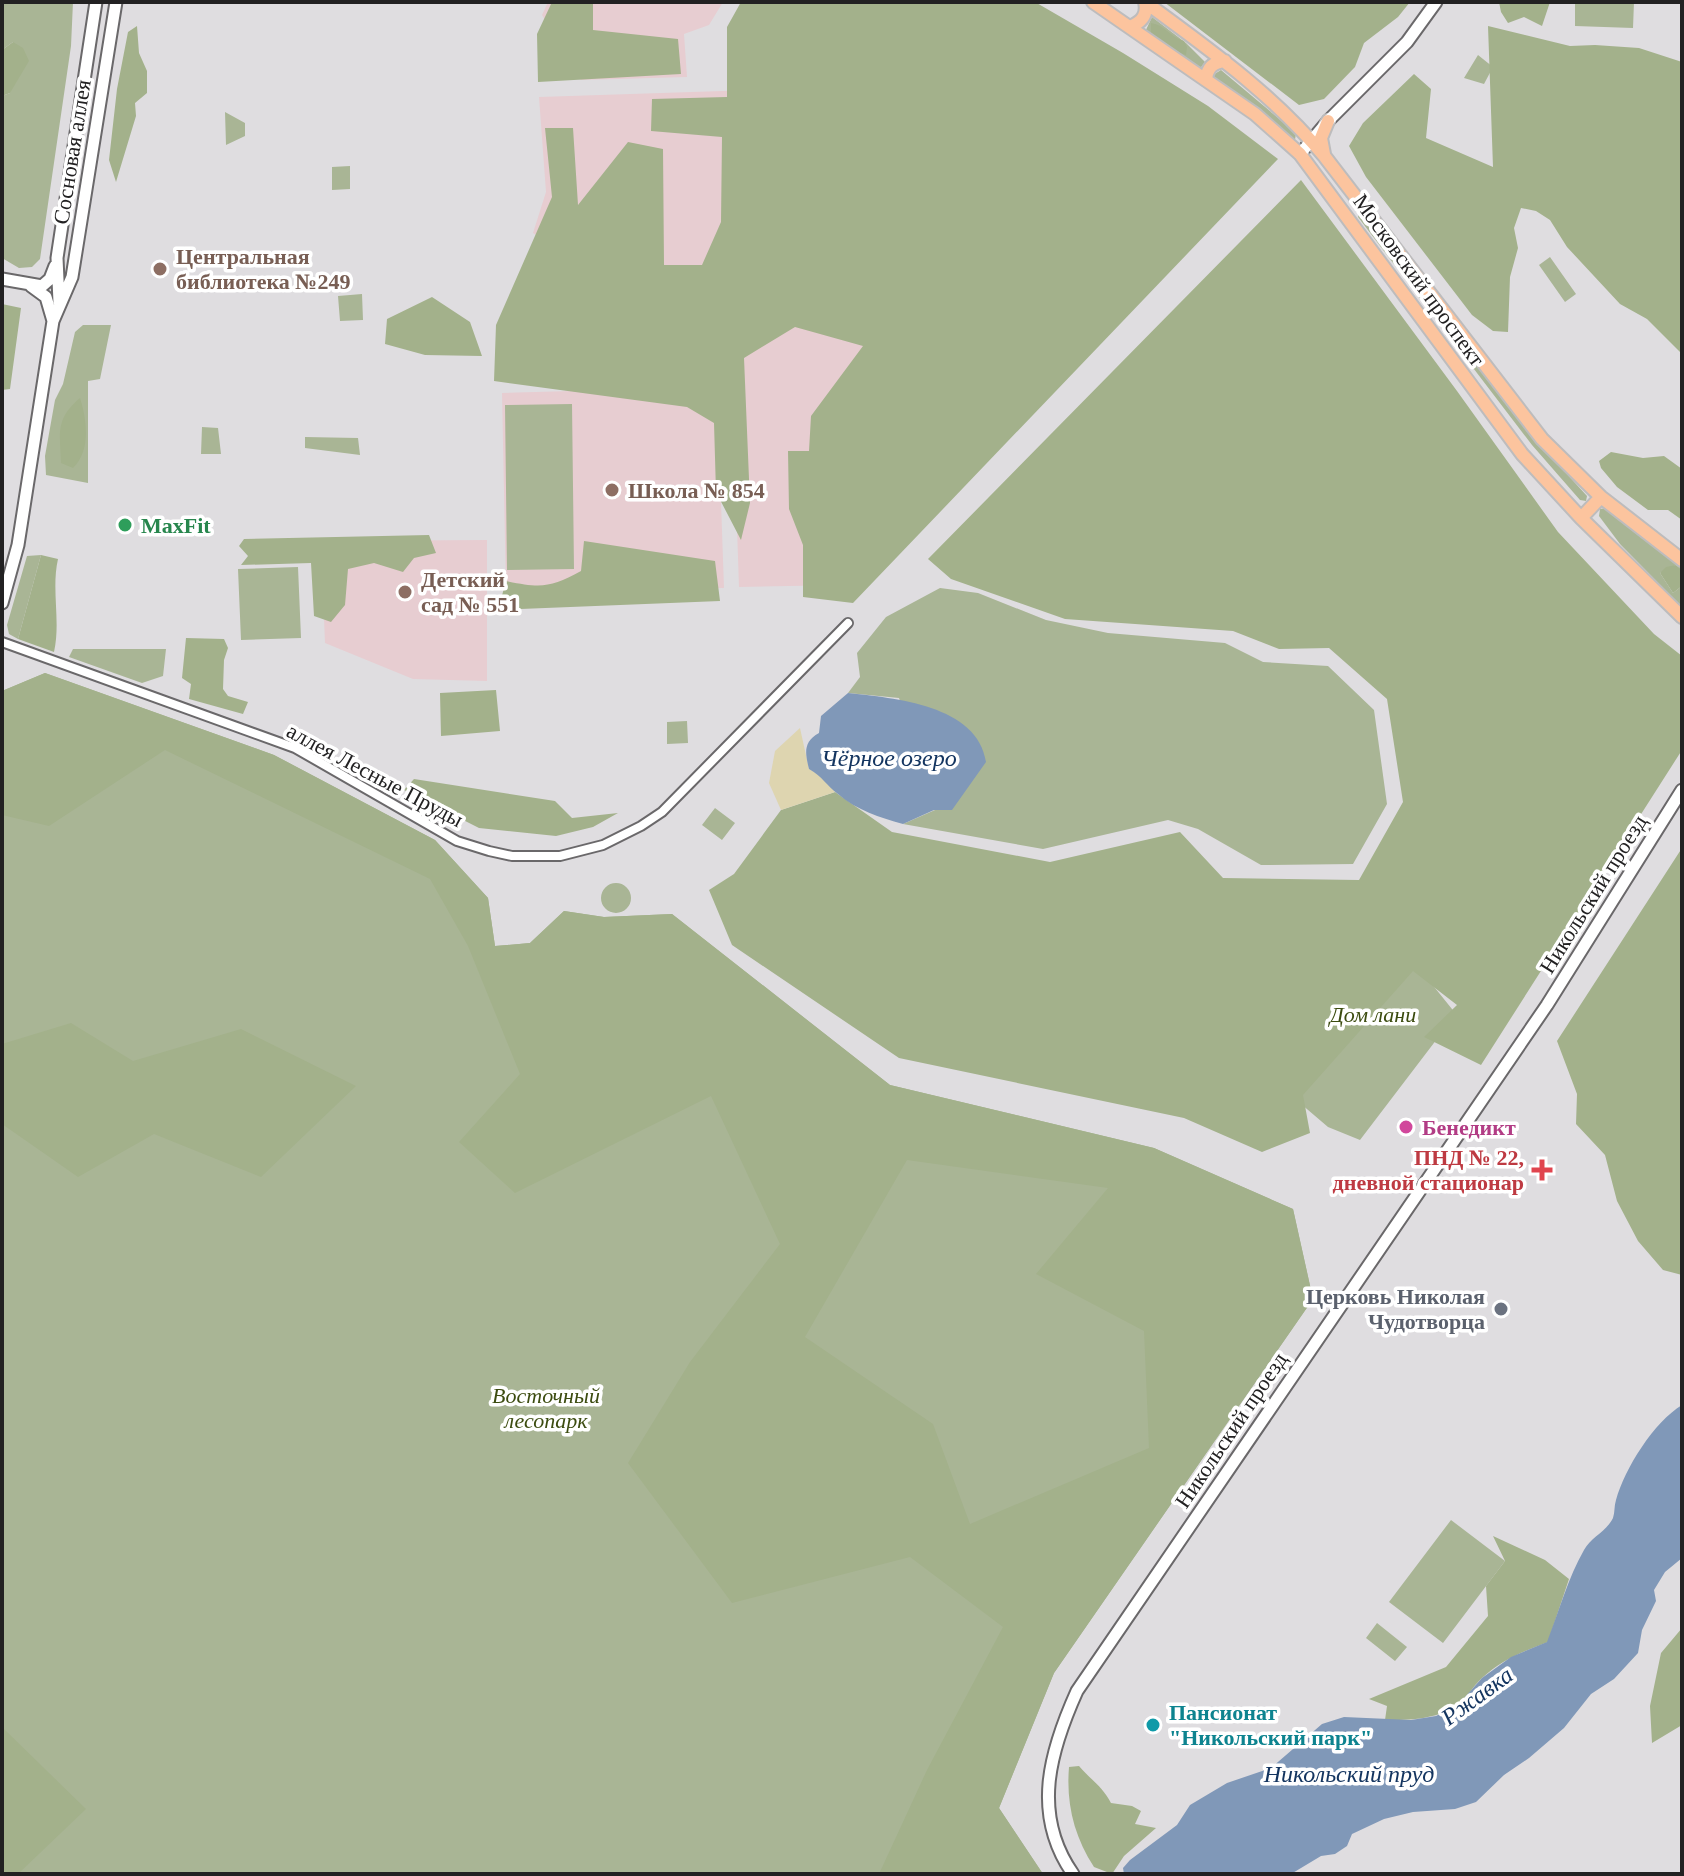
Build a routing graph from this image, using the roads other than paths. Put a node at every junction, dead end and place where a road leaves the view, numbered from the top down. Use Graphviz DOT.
graph roads {
  1 [pos="96,2"];
  2 [pos="116,2"];
  3 [pos="1093,2"];
  4 [pos="1145,2"];
  5 [pos="1436,2"];
  6 [pos="1130,27"];
  7 [pos="1225,61"];
  8 [pos="1206,80"];
  9 [pos="1328,121"];
  10 [pos="1294,122"];
  11 [pos="1311,139"];
  12 [pos="1300,154"];
  13 [pos="1325,157"];
  14 [pos="1361,203"];
  15 [pos="1346,215"];
  16 [pos="56,261"];
  17 [pos="2,279"];
  18 [pos="31,285"];
  19 [pos="54,305"];
  20 [pos="1601,497"];
  21 [pos="1581,518"];
  22 [pos="1682,560"];
  23 [pos="2,603"];
  24 [pos="1682,617"];
  25 [pos="848,623"];
  26 [pos="2,642"];
  27 [pos="1682,790"];
  28 [pos="1073,1874"];
  1 -- 16 [label="street, Сосновая аллея"];
  2 -- 19 [label="street, Сосновая аллея"];
  3 -- 6 [label="main road, Московский проспект"];
  4 -- 6 [label="main road"];
  4 -- 7 [label="main road, Московский проспект"];
  5 -- 9 [label="street"];
  6 -- 8 [label="main road, Московский проспект"];
  7 -- 8 [label="main road"];
  7 -- 10 [label="main road, Московский проспект"];
  8 -- 12 [label="main road, Московский проспект"];
  9 -- 10 [label="street"];
  9 -- 11 [label="street"];
  9 -- 13 [label="main road"];
  10 -- 11 [label="main road, Московский проспект"];
  11 -- 12 [label="street"];
  11 -- 13 [label="main road, Московский проспект"];
  12 -- 15 [label="main road, Московский проспект"];
  13 -- 14 [label="main road, Московский проспект"];
  14 -- 15 [label="main road"];
  14 -- 20 [label="main road, Московский проспект"];
  15 -- 21 [label="main road, Московский проспект"];
  16 -- 18 [label="street"];
  16 -- 19 [label="street, Сосновая аллея"];
  17 -- 18 [label="street"];
  18 -- 19 [label="street"];
  19 -- 23 [label="street"];
  20 -- 21 [label="main road"];
  20 -- 22 [label="main road, Московский проспект"];
  21 -- 24 [label="main road, Московский проспект"];
  25 -- 26 [label="street, аллея Лесные Пруды"];
  27 -- 28 [label="street, Никольский проезд"];
}
